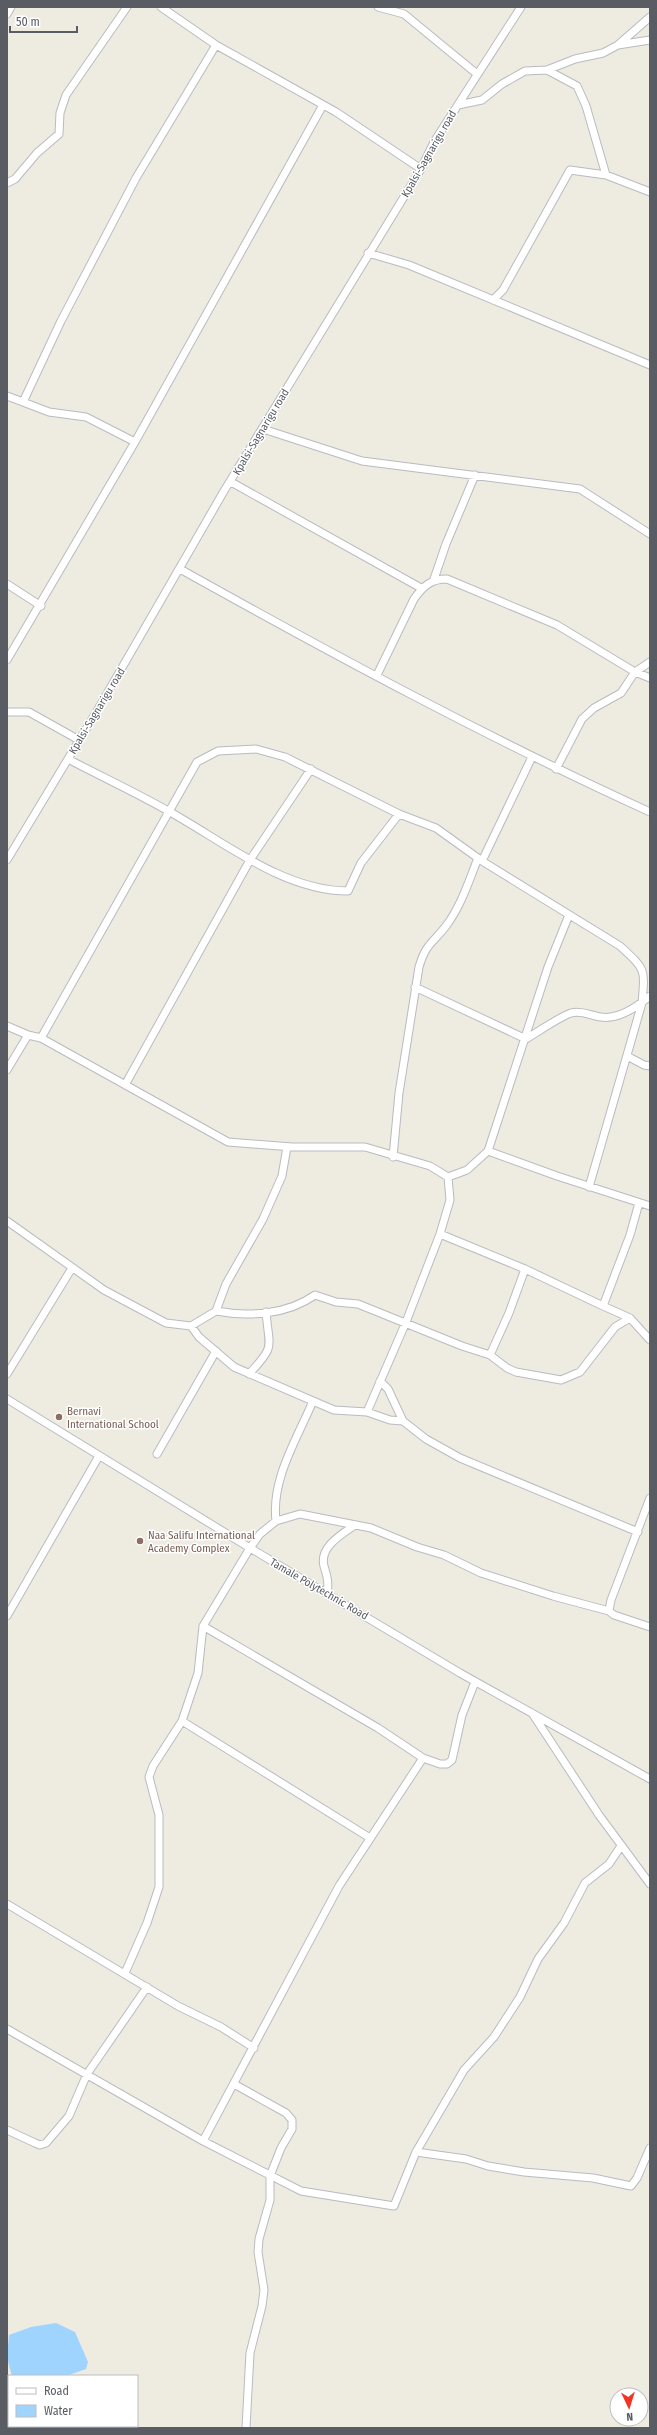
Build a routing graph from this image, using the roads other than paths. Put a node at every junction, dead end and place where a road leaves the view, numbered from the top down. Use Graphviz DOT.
graph roads {
  1 [pos="11,7"];
  2 [pos="127,7"];
  3 [pos="161,7"];
  4 [pos="378,7"];
  5 [pos="521,7"];
  6 [pos="7,14"];
  7 [pos="650,17"];
  8 [pos="650,40"];
  9 [pos="216,45"];
  10 [pos="618,45"];
  11 [pos="547,70"];
  12 [pos="477,74"];
  13 [pos="323,105"];
  14 [pos="458,105"];
  15 [pos="420,169"];
  16 [pos="606,175"];
  17 [pos="7,183"];
  18 [pos="650,192"];
  19 [pos="368,253"];
  20 [pos="493,300"];
  21 [pos="650,365"];
  22 [pos="7,396"];
  23 [pos="23,402"];
  24 [pos="263,429"];
  25 [pos="135,442"];
  26 [pos="475,475"];
  27 [pos="230,482"];
  28 [pos="650,534"];
  29 [pos="180,569"];
  30 [pos="434,579"];
  31 [pos="7,584"];
  32 [pos="421,588"];
  33 [pos="41,606"];
  34 [pos="7,660"];
  35 [pos="650,662"];
  36 [pos="635,672"];
  37 [pos="377,675"];
  38 [pos="650,678"];
  39 [pos="7,712"];
  40 [pos="79,740"];
  41 [pos="532,757"];
  42 [pos="68,759"];
  43 [pos="311,769"];
  44 [pos="556,769"];
  45 [pos="170,812"];
  46 [pos="650,812"];
  47 [pos="399,814"];
  48 [pos="480,859"];
  49 [pos="7,860"];
  50 [pos="250,860"];
  51 [pos="569,915"];
  52 [pos="415,987"];
  53 [pos="650,996"];
  54 [pos="642,1003"];
  55 [pos="7,1026"];
  56 [pos="28,1035"];
  57 [pos="41,1038"];
  58 [pos="526,1039"];
  59 [pos="627,1056"];
  60 [pos="650,1066"];
  61 [pos="7,1070"];
  62 [pos="125,1085"];
  63 [pos="287,1147"];
  64 [pos="488,1151"];
  65 [pos="393,1157"];
  66 [pos="448,1177"];
  67 [pos="589,1187"];
  68 [pos="638,1203"];
  69 [pos="650,1206"];
  70 [pos="7,1221"];
  71 [pos="440,1234"];
  72 [pos="72,1268"];
  73 [pos="525,1269"];
  74 [pos="603,1306"];
  75 [pos="216,1311"];
  76 [pos="266,1312"];
  77 [pos="630,1318"];
  78 [pos="406,1322"];
  79 [pos="191,1326"];
  80 [pos="650,1340"];
  81 [pos="216,1351"];
  82 [pos="490,1355"];
  83 [pos="7,1374"];
  84 [pos="249,1374"];
  85 [pos="380,1381"];
  86 [pos="7,1400"];
  87 [pos="313,1401"];
  88 [pos="367,1412"];
  89 [pos="403,1421"];
  90 [pos="157,1454"];
  91 [pos="99,1456"];
  92 [pos="650,1498"];
  93 [pos="276,1521"];
  94 [pos="355,1525"];
  95 [pos="638,1532"];
  96 [pos="250,1548"];
  97 [pos="327,1594"];
  98 [pos="610,1611"];
  99 [pos="7,1616"];
  100 [pos="203,1626"];
  101 [pos="650,1627"];
  102 [pos="475,1682"];
  103 [pos="531,1711"];
  104 [pos="182,1722"];
  105 [pos="423,1758"];
  106 [pos="650,1779"];
  107 [pos="370,1838"];
  108 [pos="621,1846"];
  109 [pos="650,1884"];
  110 [pos="7,1904"];
  111 [pos="125,1973"];
  112 [pos="147,1987"];
  113 [pos="7,2030"];
  114 [pos="254,2048"];
  115 [pos="87,2074"];
  116 [pos="234,2084"];
  117 [pos="7,2130"];
  118 [pos="203,2141"];
  119 [pos="650,2148"];
  120 [pos="416,2152"];
  121 [pos="270,2176"];
  122 [pos="246,2428"];
  1 -- 6 [label="street"];
  2 -- 17 [label="street"];
  3 -- 9 [label="street"];
  4 -- 12 [label="street"];
  5 -- 12 [label="street, Kpalsi-Sagnarigu road"];
  7 -- 10 [label="street"];
  8 -- 10 [label="street"];
  9 -- 13 [label="street"];
  9 -- 23 [label="street"];
  10 -- 11 [label="street"];
  11 -- 14 [label="street"];
  11 -- 16 [label="street"];
  12 -- 14 [label="street, Kpalsi-Sagnarigu road"];
  13 -- 15 [label="street"];
  13 -- 25 [label="street"];
  14 -- 15 [label="street, Kpalsi-Sagnarigu road"];
  15 -- 19 [label="street, Kpalsi-Sagnarigu road"];
  16 -- 18 [label="street"];
  16 -- 20 [label="street"];
  19 -- 20 [label="street"];
  19 -- 24 [label="street, Kpalsi-Sagnarigu road"];
  20 -- 21 [label="street"];
  22 -- 23 [label="street"];
  23 -- 25 [label="street"];
  24 -- 26 [label="street"];
  24 -- 27 [label="street, Kpalsi-Sagnarigu road"];
  25 -- 33 [label="street"];
  26 -- 28 [label="street"];
  26 -- 30 [label="street"];
  27 -- 29 [label="street, Kpalsi-Sagnarigu road"];
  27 -- 32 [label="street"];
  29 -- 37 [label="street"];
  29 -- 40 [label="street, Kpalsi-Sagnarigu road"];
  30 -- 32 [label="street"];
  30 -- 36 [label="street"];
  31 -- 33 [label="street"];
  32 -- 37 [label="street"];
  33 -- 34 [label="street"];
  35 -- 36 [label="street"];
  36 -- 38 [label="street"];
  36 -- 44 [label="street"];
  37 -- 41 [label="street"];
  39 -- 40 [label="street"];
  40 -- 42 [label="street, Kpalsi-Sagnarigu road"];
  41 -- 44 [label="street"];
  41 -- 48 [label="street"];
  42 -- 45 [label="street"];
  42 -- 49 [label="street, Kpalsi-Sagnarigu road"];
  43 -- 45 [label="street"];
  43 -- 47 [label="street"];
  43 -- 50 [label="street"];
  44 -- 46 [label="street"];
  45 -- 50 [label="street"];
  45 -- 57 [label="street"];
  47 -- 48 [label="street"];
  47 -- 50 [label="street"];
  48 -- 51 [label="street"];
  48 -- 52 [label="street"];
  50 -- 62 [label="street"];
  51 -- 54 [label="street"];
  51 -- 58 [label="street"];
  52 -- 58 [label="street"];
  52 -- 65 [label="street"];
  53 -- 54 [label="street"];
  54 -- 58 [label="street"];
  54 -- 59 [label="street"];
  55 -- 56 [label="street"];
  56 -- 57 [label="street"];
  56 -- 61 [label="street"];
  57 -- 62 [label="street"];
  58 -- 64 [label="street"];
  59 -- 60 [label="street"];
  59 -- 67 [label="street"];
  62 -- 63 [label="street"];
  63 -- 65 [label="street"];
  63 -- 75 [label="street"];
  64 -- 66 [label="street"];
  64 -- 67 [label="street"];
  65 -- 66 [label="street"];
  66 -- 71 [label="street"];
  67 -- 68 [label="street"];
  68 -- 69 [label="street"];
  68 -- 74 [label="street"];
  70 -- 72 [label="street"];
  71 -- 73 [label="street"];
  71 -- 78 [label="street"];
  72 -- 79 [label="street"];
  72 -- 83 [label="street"];
  73 -- 74 [label="street"];
  73 -- 82 [label="street"];
  74 -- 77 [label="street"];
  75 -- 76 [label="street"];
  75 -- 79 [label="street"];
  76 -- 78 [label="street"];
  76 -- 84 [label="street"];
  77 -- 80 [label="street"];
  77 -- 82 [label="street"];
  78 -- 82 [label="street"];
  78 -- 85 [label="street"];
  79 -- 81 [label="street"];
  81 -- 84 [label="street"];
  81 -- 90 [label="street"];
  84 -- 87 [label="street"];
  85 -- 88 [label="street"];
  85 -- 89 [label="street"];
  86 -- 91 [label="street, Tamale Polytechnic Road"];
  87 -- 88 [label="street"];
  87 -- 93 [label="street"];
  88 -- 89 [label="street"];
  89 -- 95 [label="street"];
  91 -- 96 [label="street, Tamale Polytechnic Road"];
  91 -- 99 [label="street"];
  92 -- 95 [label="street"];
  93 -- 94 [label="street"];
  93 -- 96 [label="street"];
  94 -- 97 [label="street"];
  94 -- 98 [label="street"];
  95 -- 98 [label="street"];
  96 -- 97 [label="street, Tamale Polytechnic Road"];
  96 -- 100 [label="street"];
  97 -- 102 [label="street, Tamale Polytechnic Road"];
  98 -- 101 [label="street"];
  100 -- 104 [label="street"];
  100 -- 105 [label="street"];
  102 -- 103 [label="street, Tamale Polytechnic Road"];
  102 -- 105 [label="street"];
  103 -- 106 [label="street, Tamale Polytechnic Road"];
  103 -- 108 [label="street"];
  104 -- 107 [label="street"];
  104 -- 111 [label="street"];
  105 -- 107 [label="street"];
  107 -- 114 [label="street"];
  108 -- 109 [label="street"];
  108 -- 120 [label="street"];
  110 -- 111 [label="street"];
  111 -- 112 [label="street"];
  112 -- 114 [label="street"];
  112 -- 115 [label="street"];
  113 -- 115 [label="street"];
  114 -- 116 [label="street"];
  115 -- 117 [label="street"];
  115 -- 118 [label="street"];
  116 -- 118 [label="street"];
  116 -- 121 [label="street"];
  118 -- 121 [label="street"];
  119 -- 120 [label="street"];
  120 -- 121 [label="street"];
  121 -- 122 [label="street"];
}
